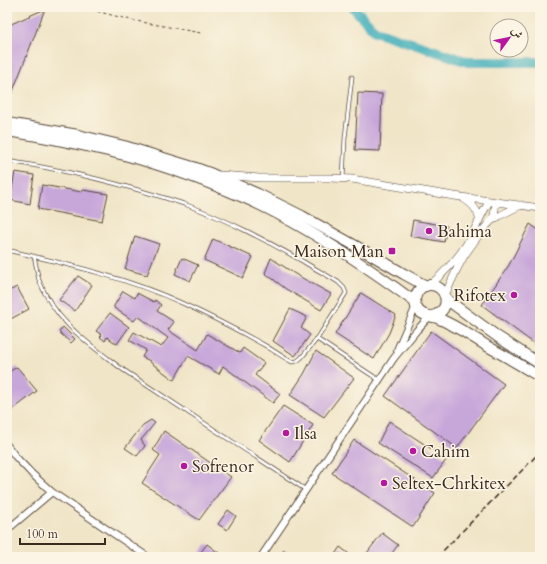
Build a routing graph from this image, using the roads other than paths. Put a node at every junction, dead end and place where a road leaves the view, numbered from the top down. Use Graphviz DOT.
graph roads {
  1 [pos="352,77"];
  2 [pos="7,123"];
  3 [pos="7,131"];
  4 [pos="7,161"];
  5 [pos="212,174"];
  6 [pos="343,179"];
  7 [pos="454,196"];
  8 [pos="493,201"];
  9 [pos="523,205"];
  10 [pos="540,208"];
  11 [pos="479,218"];
  12 [pos="491,221"];
  13 [pos="7,250"];
  14 [pos="34,256"];
  15 [pos="428,285"];
  16 [pos="445,297"];
  17 [pos="415,304"];
  18 [pos="431,316"];
  19 [pos="317,339"];
  20 [pos="394,358"];
  21 [pos="540,364"];
  22 [pos="540,377"];
  23 [pos="379,380"];
  24 [pos="7,445"];
  25 [pos="306,490"];
  26 [pos="52,492"];
  27 [pos="7,530"];
  28 [pos="148,557"];
  29 [pos="261,557"];
  1 -- 6 [label="lane"];
  2 -- 5 [label="highway"];
  3 -- 17 [label="highway"];
  4 -- 19 [label="lane"];
  5 -- 6 [label="street"];
  5 -- 15 [label="highway"];
  6 -- 7 [label="street"];
  7 -- 8 [label="street"];
  7 -- 11 [label="street"];
  8 -- 9 [label="street"];
  8 -- 11 [label="street"];
  8 -- 12 [label="street"];
  9 -- 10 [label="street"];
  9 -- 12 [label="street"];
  11 -- 15 [label="street"];
  12 -- 16 [label="street"];
  13 -- 14 [label="lane"];
  14 -- 19 [label="lane"];
  14 -- 25 [label="lane"];
  15 -- 16 [label="highway"];
  15 -- 17 [label="highway"];
  16 -- 18 [label="highway"];
  16 -- 21 [label="highway"];
  17 -- 18 [label="highway"];
  17 -- 20 [label="street"];
  18 -- 20 [label="street"];
  18 -- 22 [label="highway"];
  19 -- 23 [label="lane"];
  20 -- 23 [label="street"];
  23 -- 25 [label="street"];
  24 -- 26 [label="street"];
  25 -- 29 [label="street"];
  26 -- 27 [label="street"];
  26 -- 28 [label="street"];
}
